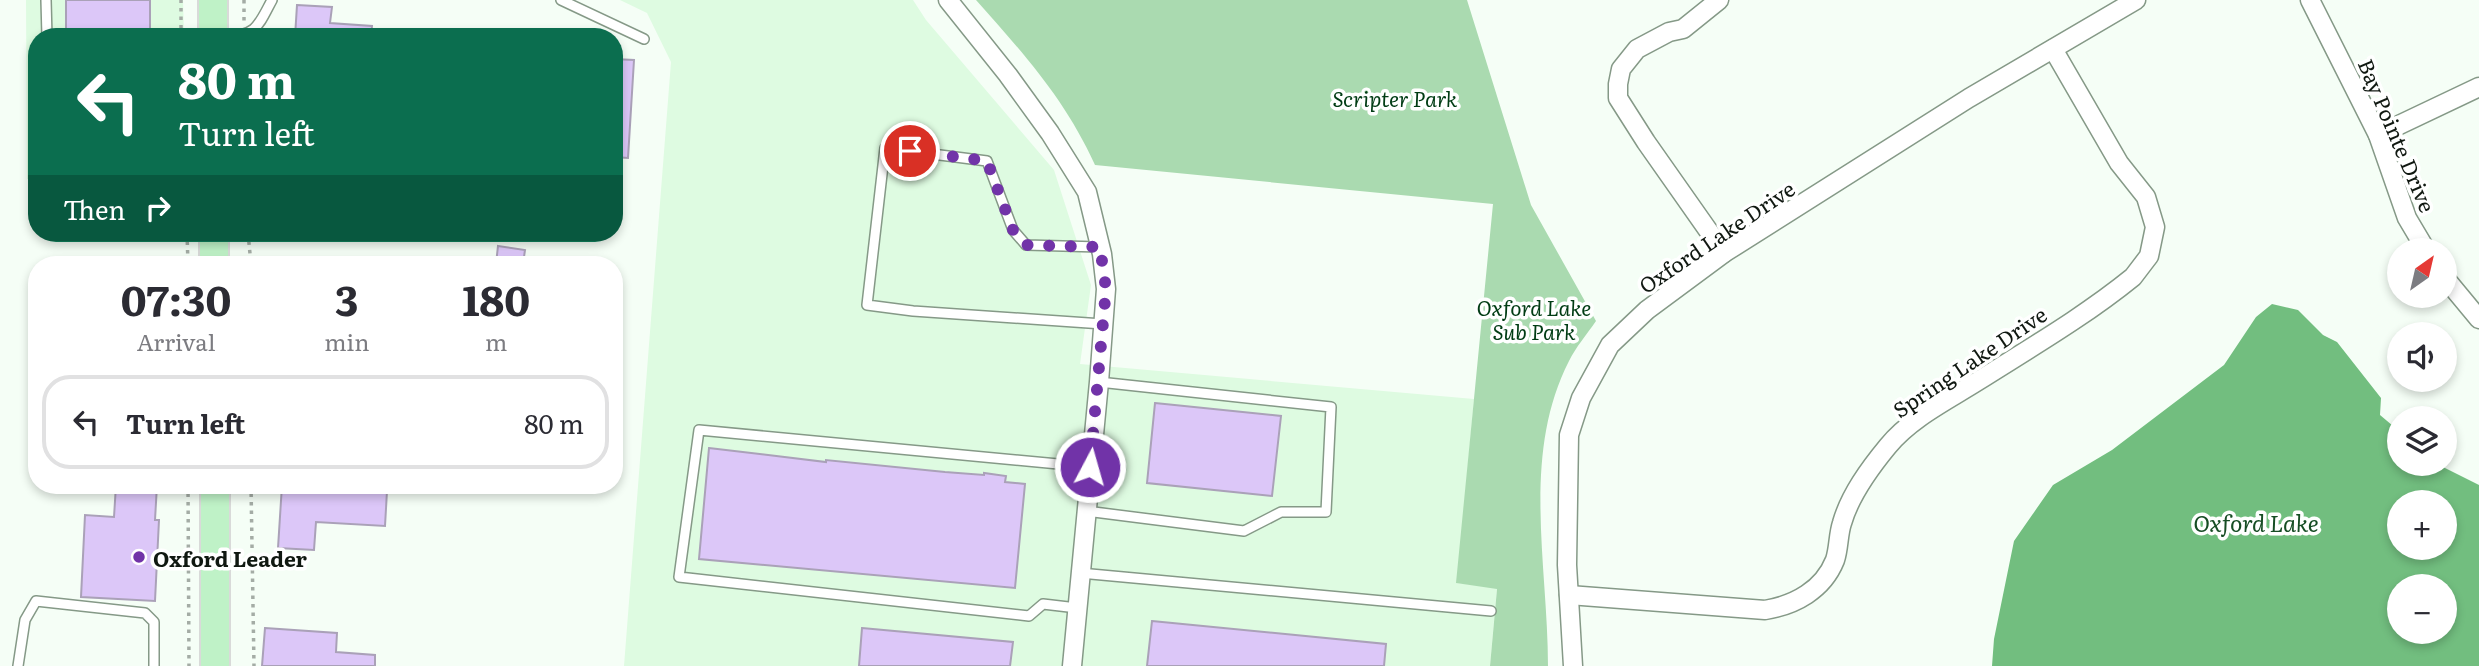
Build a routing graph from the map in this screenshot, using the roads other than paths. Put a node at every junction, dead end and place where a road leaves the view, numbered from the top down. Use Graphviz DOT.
graph roads {
  1 [pos="46,0"];
  2 [pos="213,0"];
  3 [pos="272,0"];
  4 [pos="561,0"];
  5 [pos="948,0"];
  6 [pos="1719,0"];
  7 [pos="2136,0"];
  8 [pos="2310,0"];
  9 [pos="47,28"];
  10 [pos="213,28"];
  11 [pos="255,28"];
  12 [pos="621,28"];
  13 [pos="623,29"];
  14 [pos="644,39"];
  15 [pos="2053,49"];
  16 [pos="2479,87"];
  17 [pos="2378,135"];
  18 [pos="2419,238"];
  19 [pos="1100,247"];
  20 [pos="1724,253"];
  21 [pos="2457,292"];
  22 [pos="2479,319"];
  23 [pos="1103,324"];
  24 [pos="1099,383"];
  25 [pos="1090,467"];
  26 [pos="215,494"];
  27 [pos="1086,511"];
  28 [pos="1080,573"];
  29 [pos="1570,595"];
  30 [pos="1077,608"];
  31 [pos="1491,611"];
  32 [pos="18,666"];
  33 [pos="154,666"];
  34 [pos="215,666"];
  35 [pos="1072,666"];
  36 [pos="1573,666"];
  1 -- 9 [label="lane"];
  2 -- 10 [label="main road"];
  3 -- 11 [label="lane"];
  4 -- 12 [label="lane"];
  5 -- 19 [label="street"];
  6 -- 20 [label="street"];
  7 -- 15 [label="street, Oxford Lake Drive"];
  8 -- 17 [label="street, Bay Pointe Drive"];
  13 -- 14 [label="lane"];
  15 -- 20 [label="street, Oxford Lake Drive"];
  15 -- 29 [label="street, Spring Lake Drive"];
  16 -- 17 [label="street"];
  17 -- 18 [label="street, Bay Pointe Drive"];
  19 -- 23 [label="street"];
  19 -- 23 [label="lane"];
  20 -- 29 [label="street, Oxford Lake Drive"];
  21 -- 22 [label="street"];
  23 -- 24 [label="street"];
  24 -- 25 [label="street"];
  24 -- 27 [label="lane"];
  25 -- 27 [label="street"];
  25 -- 30 [label="lane"];
  26 -- 34 [label="main road"];
  27 -- 28 [label="street"];
  28 -- 30 [label="street"];
  28 -- 31 [label="lane"];
  29 -- 36 [label="street, Oxford Lake Drive"];
  30 -- 35 [label="street"];
  32 -- 33 [label="lane"];
}
